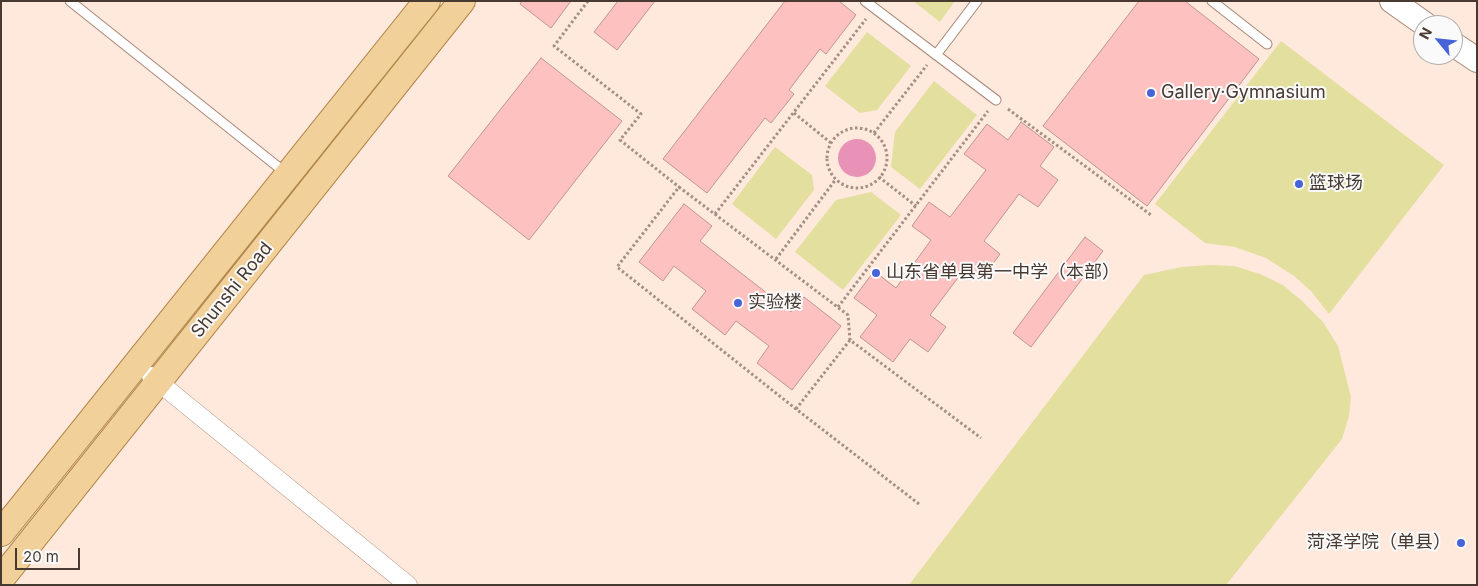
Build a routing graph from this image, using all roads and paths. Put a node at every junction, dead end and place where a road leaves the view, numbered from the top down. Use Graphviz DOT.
graph roads {
  1 [pos="70,1"];
  2 [pos="427,1"];
  3 [pos="462,1"];
  4 [pos="588,1"];
  5 [pos="865,1"];
  6 [pos="977,1"];
  7 [pos="1212,1"];
  8 [pos="1392,1"];
  9 [pos="874,8"];
  10 [pos="1413,16"];
  11 [pos="1267,44"];
  12 [pos="1463,51"];
  13 [pos="936,55"];
  14 [pos="1477,60"];
  15 [pos="996,100"];
  16 [pos="794,113"];
  17 [pos="874,133"];
  18 [pos="831,143"];
  19 [pos="288,175"];
  20 [pos="879,178"];
  21 [pos="836,180"];
  22 [pos="679,187"];
  23 [pos="916,206"];
  24 [pos="715,214"];
  25 [pos="1151,215"];
  26 [pos="776,259"];
  27 [pos="838,307"];
  28 [pos="850,340"];
  29 [pos="137,364"];
  30 [pos="158,382"];
  31 [pos="796,409"];
  32 [pos="981,438"];
  33 [pos="920,504"];
  34 [pos="1,534"];
  35 [pos="1,579"];
  36 [pos="408,585"];
  1 -- 19 [label="lane"];
  2 -- 19 [label="main road, Shunshi Road"];
  3 -- 30 [label="main road, Shunshi Road"];
  4 -- 22 [label="path"];
  5 -- 9 [label="lane"];
  6 -- 13 [label="lane"];
  7 -- 11 [label="lane"];
  8 -- 10 [label="main road"];
  9 -- 15 [label="lane"];
  9 -- 16 [label="path"];
  12 -- 14 [label="main road"];
  13 -- 17 [label="path"];
  15 -- 23 [label="path"];
  15 -- 25 [label="path"];
  16 -- 18 [label="path"];
  16 -- 24 [label="path"];
  17 -- 18 [label="path"];
  17 -- 20 [label="path"];
  18 -- 21 [label="path"];
  19 -- 29 [label="main road, Shunshi Road"];
  20 -- 21 [label="path"];
  20 -- 23 [label="path"];
  21 -- 26 [label="path"];
  22 -- 24 [label="path"];
  22 -- 31 [label="path"];
  23 -- 27 [label="path"];
  24 -- 26 [label="path"];
  26 -- 27 [label="path"];
  27 -- 28 [label="path"];
  28 -- 31 [label="path"];
  28 -- 32 [label="path"];
  29 -- 30 [label="street"];
  29 -- 34 [label="main road, Shunshi Road"];
  30 -- 35 [label="main road, Shunshi Road"];
  30 -- 36 [label="street"];
  31 -- 33 [label="path"];
}
